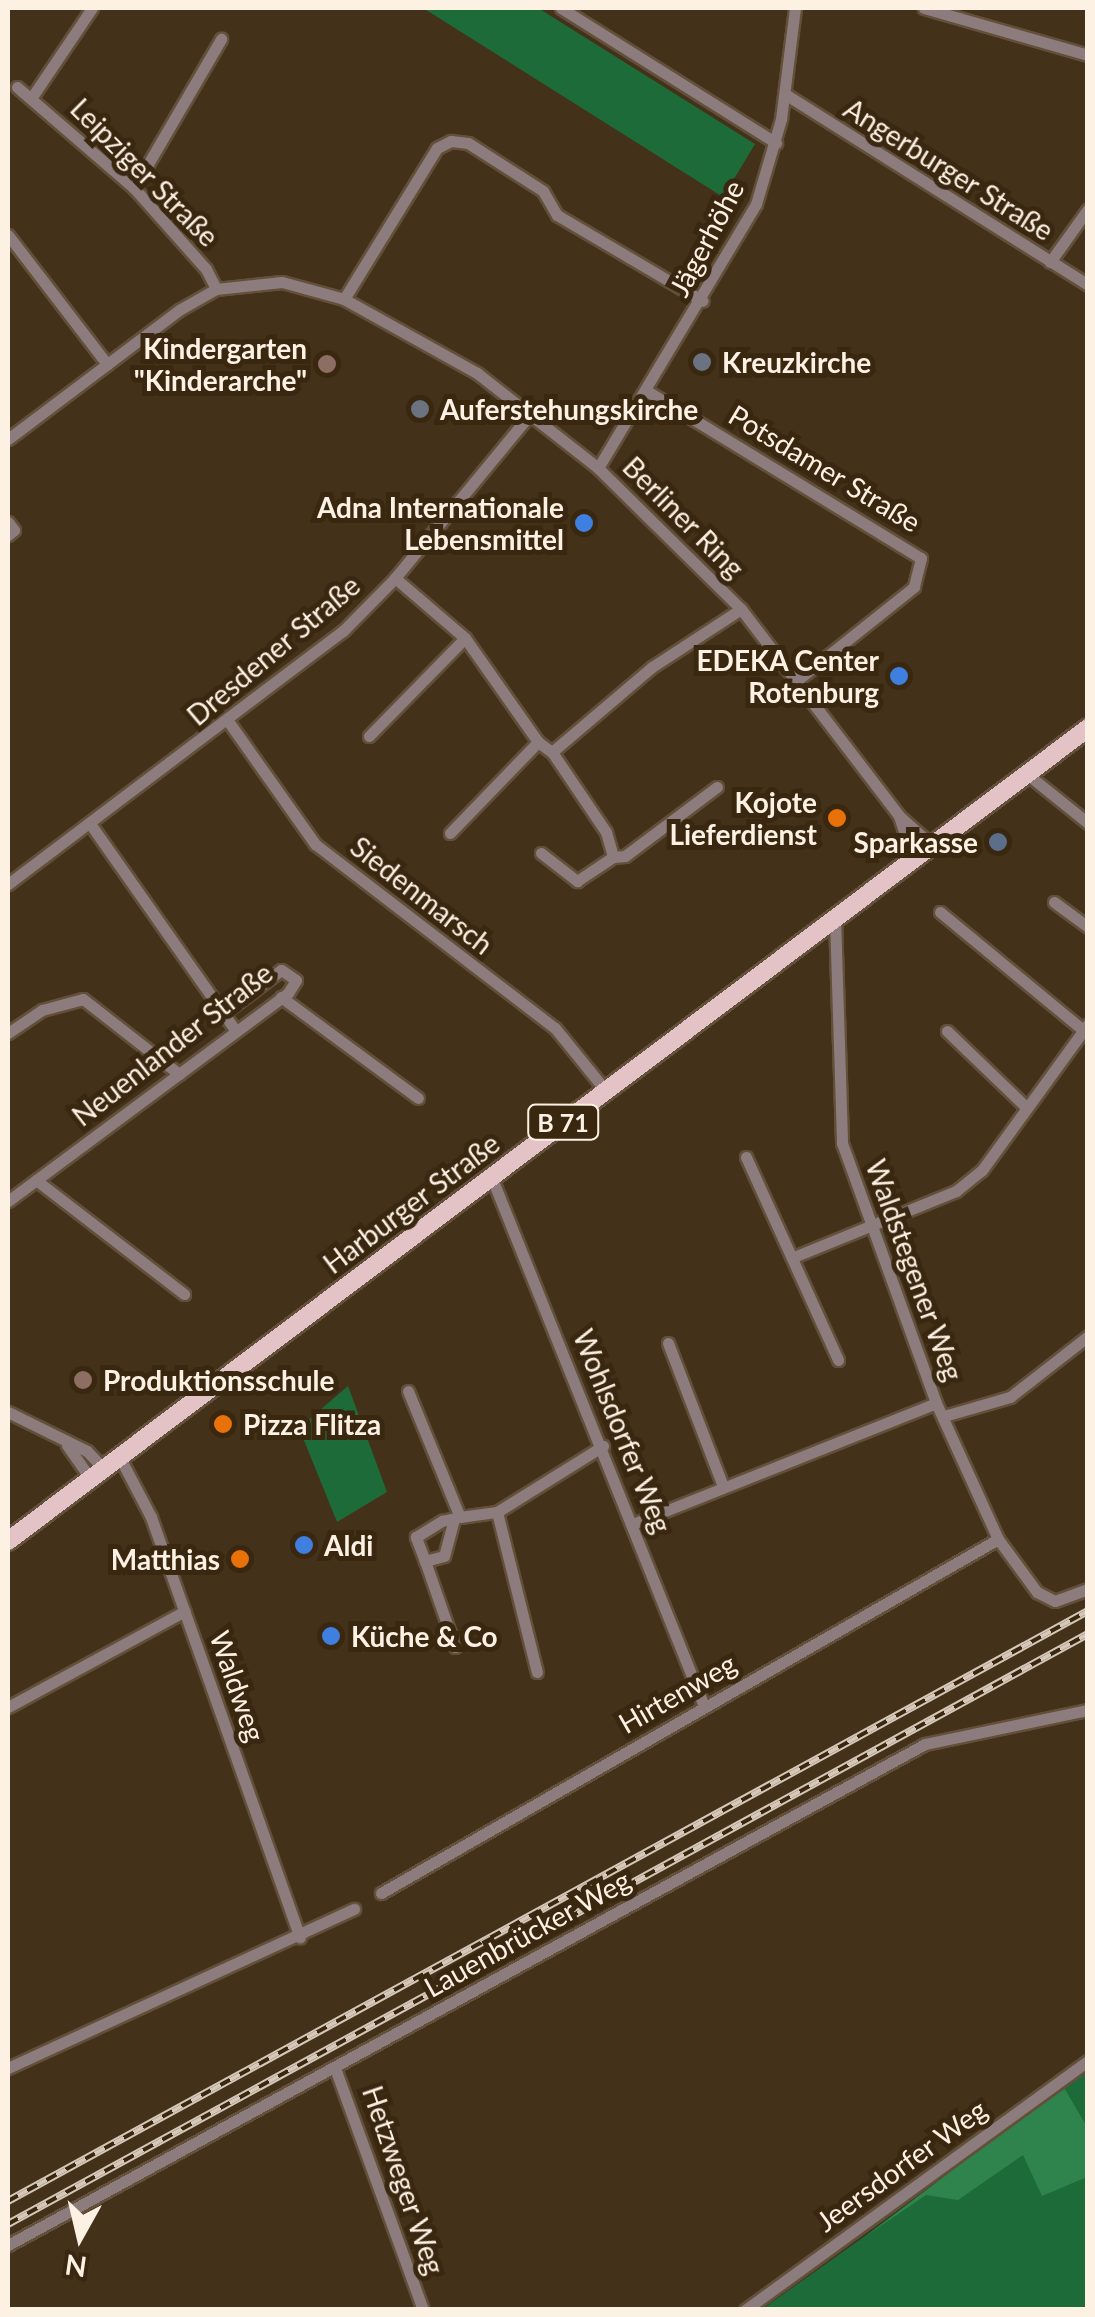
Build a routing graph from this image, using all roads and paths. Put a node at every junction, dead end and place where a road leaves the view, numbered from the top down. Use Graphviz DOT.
graph roads {
  1 [pos="92,8"];
  2 [pos="560,8"];
  3 [pos="795,8"];
  4 [pos="924,8"];
  5 [pos="221,39"];
  6 [pos="1088,54"];
  7 [pos="17,86"];
  8 [pos="784,94"];
  9 [pos="32,97"];
  10 [pos="776,144"];
  11 [pos="134,188"];
  12 [pos="1088,210"];
  13 [pos="8,236"];
  14 [pos="1050,262"];
  15 [pos="1088,285"];
  16 [pos="216,290"];
  17 [pos="344,299"];
  18 [pos="702,301"];
  19 [pos="107,364"];
  20 [pos="647,391"];
  21 [pos="531,413"];
  22 [pos="8,439"];
  23 [pos="598,468"];
  24 [pos="8,522"];
  25 [pos="8,535"];
  26 [pos="395,578"];
  27 [pos="741,609"];
  28 [pos="465,638"];
  29 [pos="795,682"];
  30 [pos="228,721"];
  31 [pos="1088,728"];
  32 [pos="369,736"];
  33 [pos="538,742"];
  34 [pos="552,752"];
  35 [pos="1026,774"];
  36 [pos="718,787"];
  37 [pos="898,816"];
  38 [pos="1088,824"];
  39 [pos="91,825"];
  40 [pos="450,833"];
  41 [pos="932,845"];
  42 [pos="541,853"];
  43 [pos="613,857"];
  44 [pos="914,859"];
  45 [pos="8,884"];
  46 [pos="1054,902"];
  47 [pos="940,912"];
  48 [pos="835,918"];
  49 [pos="1088,927"];
  50 [pos="281,998"];
  51 [pos="225,1012"];
  52 [pos="1086,1027"];
  53 [pos="236,1031"];
  54 [pos="947,1031"];
  55 [pos="8,1034"];
  56 [pos="178,1074"];
  57 [pos="606,1091"];
  58 [pos="418,1098"];
  59 [pos="1027,1108"];
  60 [pos="746,1157"];
  61 [pos="491,1176"];
  62 [pos="36,1180"];
  63 [pos="8,1201"];
  64 [pos="874,1226"];
  65 [pos="796,1256"];
  66 [pos="184,1294"];
  67 [pos="1086,1340"];
  68 [pos="668,1342"];
  69 [pos="838,1360"];
  70 [pos="408,1391"];
  71 [pos="936,1404"];
  72 [pos="8,1412"];
  73 [pos="944,1416"];
  74 [pos="603,1446"];
  75 [pos="104,1467"];
  76 [pos="723,1486"];
  77 [pos="496,1512"];
  78 [pos="457,1518"];
  79 [pos="635,1523"];
  80 [pos="998,1539"];
  81 [pos="8,1541"];
  82 [pos="425,1561"];
  83 [pos="1088,1589"];
  84 [pos="185,1611"];
  85 [pos="456,1647"];
  86 [pos="538,1672"];
  87 [pos="8,1706"];
  88 [pos="704,1706"];
  89 [pos="1088,1710"];
  90 [pos="381,1893"];
  91 [pos="354,1909"];
  92 [pos="300,1937"];
  93 [pos="1088,2061"];
  94 [pos="8,2068"];
  95 [pos="335,2068"];
  96 [pos="8,2245"];
  97 [pos="423,2310"];
  98 [pos="744,2310"];
  1 -- 9 [label="street, Leipziger Straße"];
  2 -- 10 [label="street"];
  3 -- 8 [label="street, Jägerhöhe"];
  4 -- 6 [label="street"];
  5 -- 11 [label="street"];
  7 -- 9 [label="street, Leipziger Straße"];
  8 -- 10 [label="street, Jägerhöhe"];
  8 -- 14 [label="street, Angerburger Straße"];
  9 -- 11 [label="street, Leipziger Straße"];
  10 -- 18 [label="street, Jägerhöhe"];
  11 -- 16 [label="street, Leipziger Straße"];
  12 -- 14 [label="street"];
  13 -- 19 [label="street"];
  14 -- 15 [label="street, Angerburger Straße"];
  16 -- 17 [label="street, Berliner Ring"];
  16 -- 19 [label="street, Berliner Ring"];
  17 -- 18 [label="street"];
  17 -- 21 [label="street, Berliner Ring"];
  18 -- 20 [label="street, Jägerhöhe"];
  19 -- 22 [label="street, Berliner Ring"];
  20 -- 23 [label="street, Jägerhöhe"];
  20 -- 29 [label="street, Potsdamer Straße"];
  21 -- 23 [label="street, Berliner Ring"];
  21 -- 26 [label="street, Dresdener Straße"];
  23 -- 27 [label="street, Berliner Ring"];
  24 -- 25 [label="street"];
  26 -- 28 [label="street"];
  26 -- 30 [label="street, Dresdener Straße"];
  27 -- 29 [label="street, Berliner Ring"];
  27 -- 34 [label="street"];
  28 -- 32 [label="street"];
  28 -- 33 [label="street"];
  29 -- 37 [label="street, Berliner Ring"];
  30 -- 39 [label="street, Dresdener Straße"];
  30 -- 57 [label="street, Siedenmarsch"];
  31 -- 35 [label="main road, Harburger Straße / B 71"];
  33 -- 34 [label="street"];
  33 -- 40 [label="street"];
  34 -- 43 [label="street"];
  35 -- 38 [label="street"];
  35 -- 41 [label="main road, Harburger Straße / B 71"];
  36 -- 43 [label="street"];
  37 -- 41 [label="street, Berliner Ring"];
  37 -- 44 [label="street, Berliner Ring"];
  39 -- 45 [label="street, Dresdener Straße"];
  39 -- 51 [label="street"];
  41 -- 44 [label="main road, Harburger Straße / B 71"];
  42 -- 43 [label="street"];
  44 -- 48 [label="main road, Harburger Straße / B 71"];
  46 -- 49 [label="street"];
  47 -- 52 [label="street"];
  48 -- 57 [label="main road, Harburger Straße / B 71"];
  48 -- 64 [label="street, Waldstegener Weg"];
  50 -- 51 [label="street, Neuenlander Straße"];
  50 -- 53 [label="street, Neuenlander Straße"];
  50 -- 58 [label="street"];
  51 -- 53 [label="street"];
  52 -- 59 [label="street"];
  53 -- 56 [label="street, Neuenlander Straße"];
  54 -- 59 [label="street"];
  55 -- 56 [label="street"];
  56 -- 62 [label="street, Neuenlander Straße"];
  57 -- 61 [label="main road, Harburger Straße / B 71"];
  59 -- 64 [label="street"];
  60 -- 65 [label="street"];
  61 -- 74 [label="street, Wohlsdorfer Weg"];
  61 -- 75 [label="main road, Harburger Straße / B 71"];
  62 -- 63 [label="street, Neuenlander Straße"];
  62 -- 66 [label="street"];
  64 -- 65 [label="street"];
  64 -- 71 [label="street, Waldstegener Weg"];
  65 -- 69 [label="street"];
  67 -- 73 [label="street"];
  68 -- 76 [label="street"];
  70 -- 78 [label="street"];
  71 -- 73 [label="street, Waldstegener Weg"];
  71 -- 76 [label="street"];
  72 -- 75 [label="street"];
  73 -- 80 [label="street, Waldstegener Weg"];
  74 -- 77 [label="street"];
  74 -- 79 [label="street, Wohlsdorfer Weg"];
  75 -- 81 [label="main road, Harburger Straße / B 71"];
  75 -- 84 [label="street, Waldweg"];
  76 -- 79 [label="street"];
  77 -- 78 [label="street"];
  77 -- 86 [label="street"];
  78 -- 82 [label="street"];
  78 -- 82 [label="street"];
  79 -- 88 [label="street, Wohlsdorfer Weg"];
  80 -- 83 [label="street, Waldstegener Weg"];
  80 -- 88 [label="street, Hirtenweg"];
  82 -- 85 [label="street"];
  84 -- 87 [label="street"];
  84 -- 92 [label="street, Waldweg"];
  88 -- 90 [label="street, Hirtenweg"];
  89 -- 95 [label="street, Lauenbrücker Weg"];
  91 -- 92 [label="street"];
  92 -- 94 [label="street"];
  93 -- 98 [label="street, Jeersdorfer Weg"];
  95 -- 96 [label="street, Lauenbrücker Weg"];
  95 -- 97 [label="street, Hetzweger Weg"];
}
